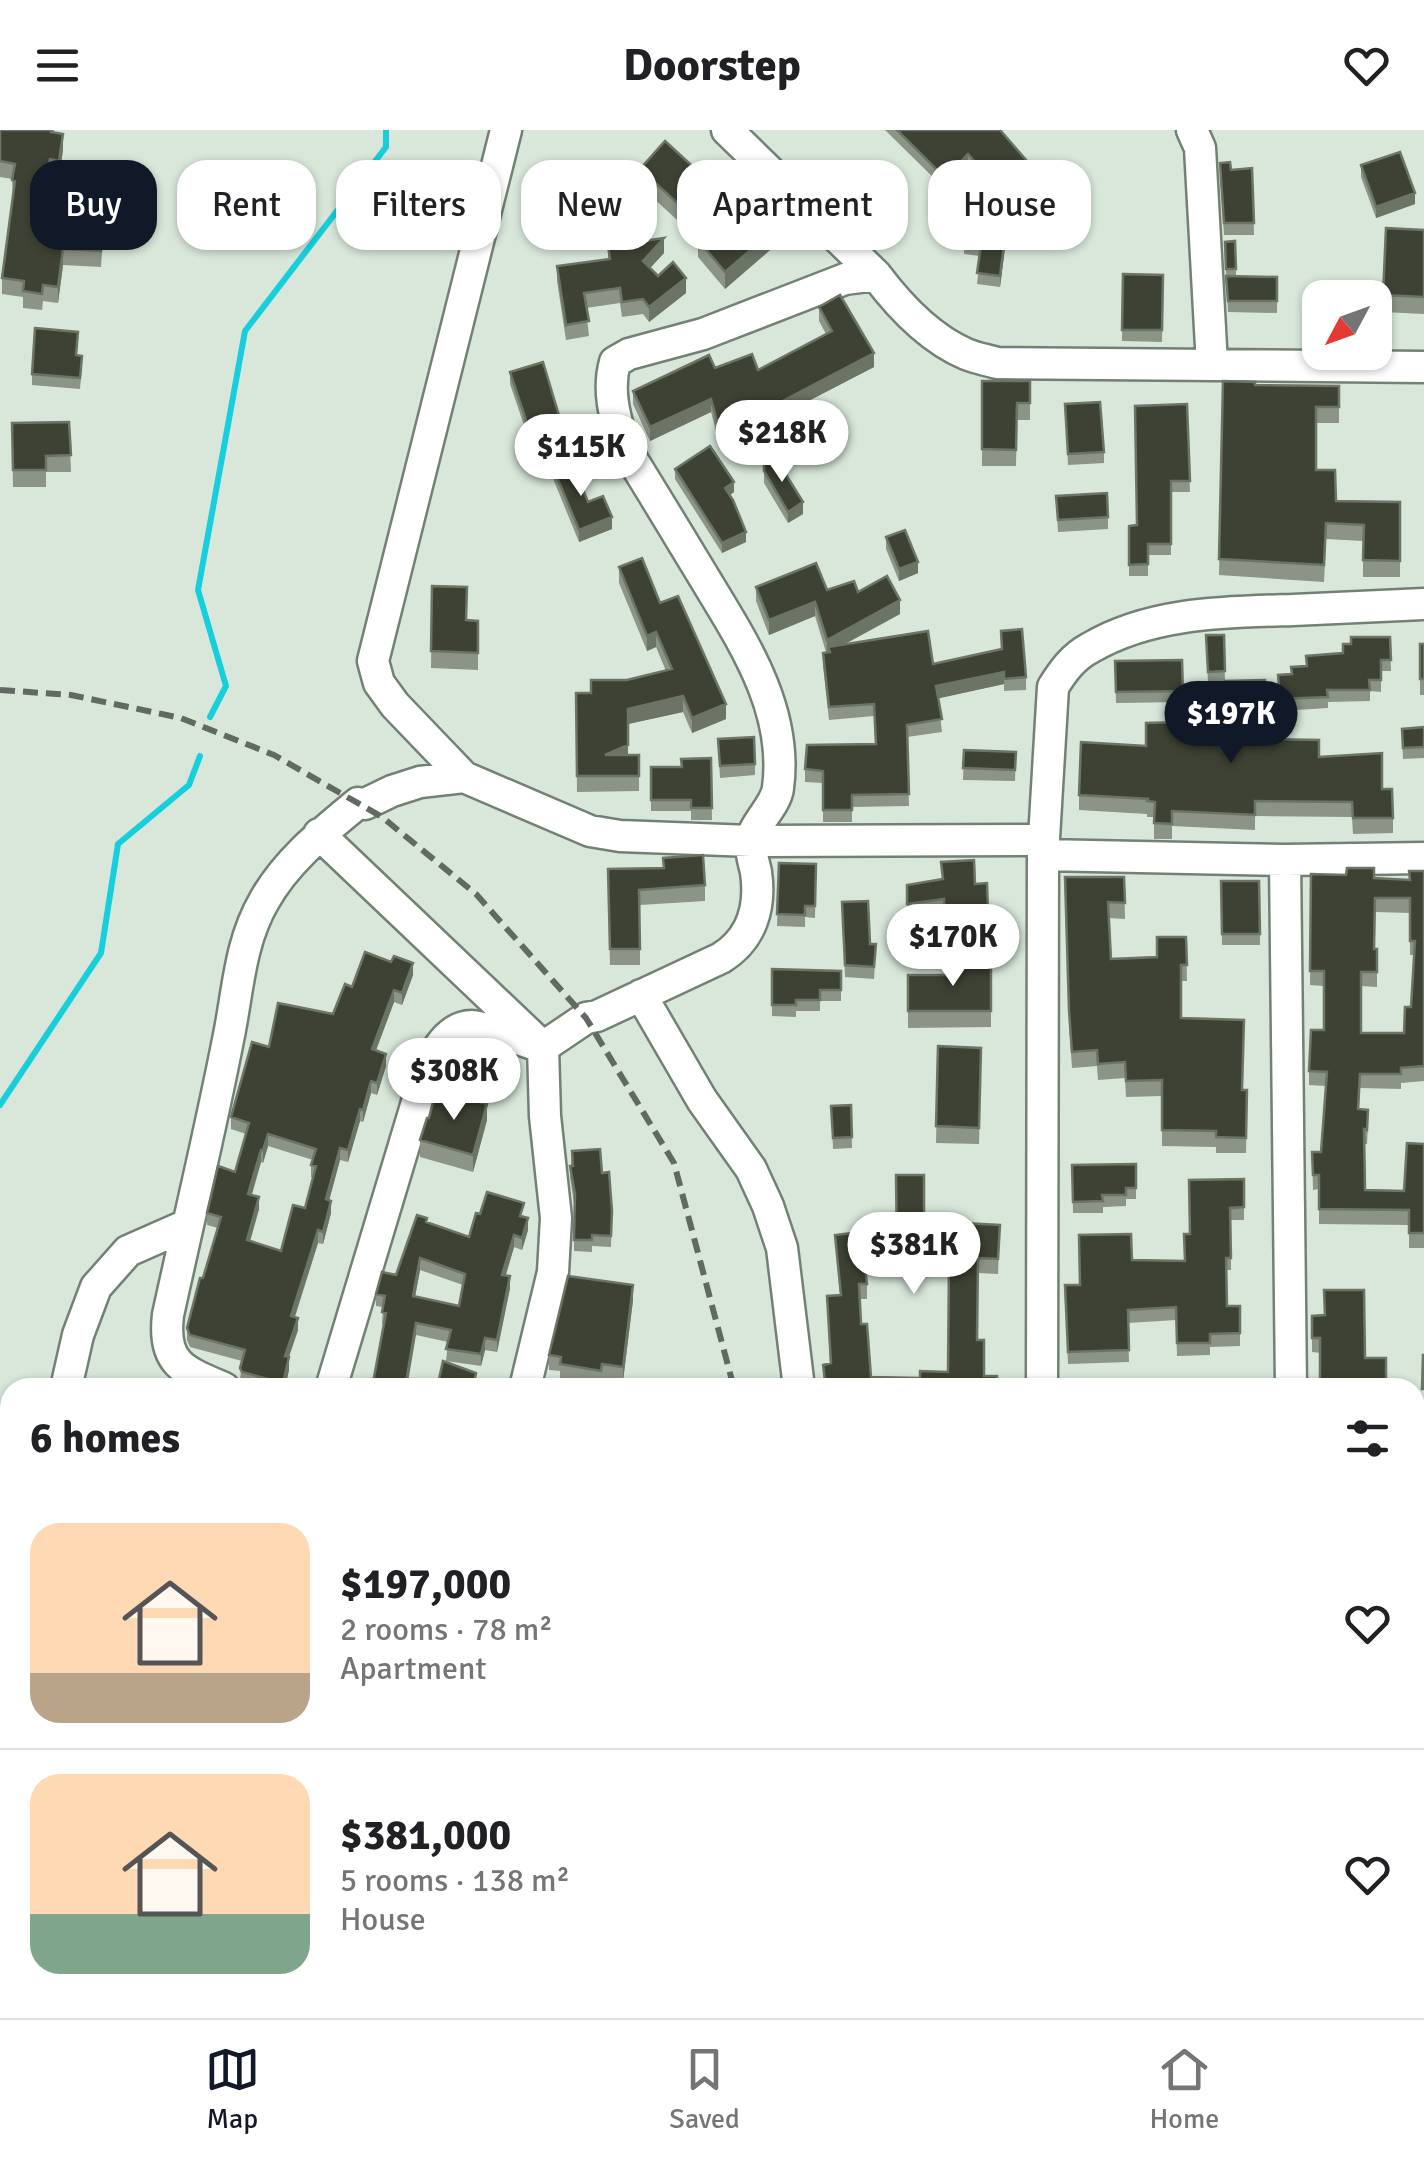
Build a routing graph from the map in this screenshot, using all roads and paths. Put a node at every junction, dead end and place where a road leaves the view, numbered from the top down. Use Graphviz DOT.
graph roads {
  1 [pos="506,130"];
  2 [pos="727,130"];
  3 [pos="1192,130"];
  4 [pos="876,276"];
  5 [pos="1212,365"];
  6 [pos="1424,367"];
  7 [pos="1424,604"];
  8 [pos="464,777"];
  9 [pos="320,834"];
  10 [pos="750,841"];
  11 [pos="1044,848"];
  12 [pos="1424,858"];
  13 [pos="1285,860"];
  14 [pos="641,995"];
  15 [pos="543,1047"];
  16 [pos="188,1225"];
  17 [pos="68,1378"];
  18 [pos="200,1378"];
  19 [pos="334,1378"];
  20 [pos="527,1378"];
  21 [pos="799,1378"];
  22 [pos="1042,1378"];
  23 [pos="1291,1378"];
  1 -- 8 [label="street"];
  2 -- 4 [label="street"];
  3 -- 5 [label="street"];
  4 -- 5 [label="street"];
  4 -- 10 [label="street"];
  5 -- 6 [label="street"];
  7 -- 11 [label="street"];
  8 -- 9 [label="street"];
  8 -- 10 [label="street"];
  9 -- 15 [label="street"];
  9 -- 16 [label="street"];
  10 -- 11 [label="street"];
  10 -- 14 [label="street"];
  11 -- 13 [label="street"];
  11 -- 22 [label="street"];
  12 -- 13 [label="street"];
  13 -- 23 [label="street"];
  14 -- 15 [label="street"];
  14 -- 21 [label="street"];
  15 -- 19 [label="street"];
  15 -- 20 [label="street"];
  16 -- 17 [label="street"];
  16 -- 18 [label="street"];
}
